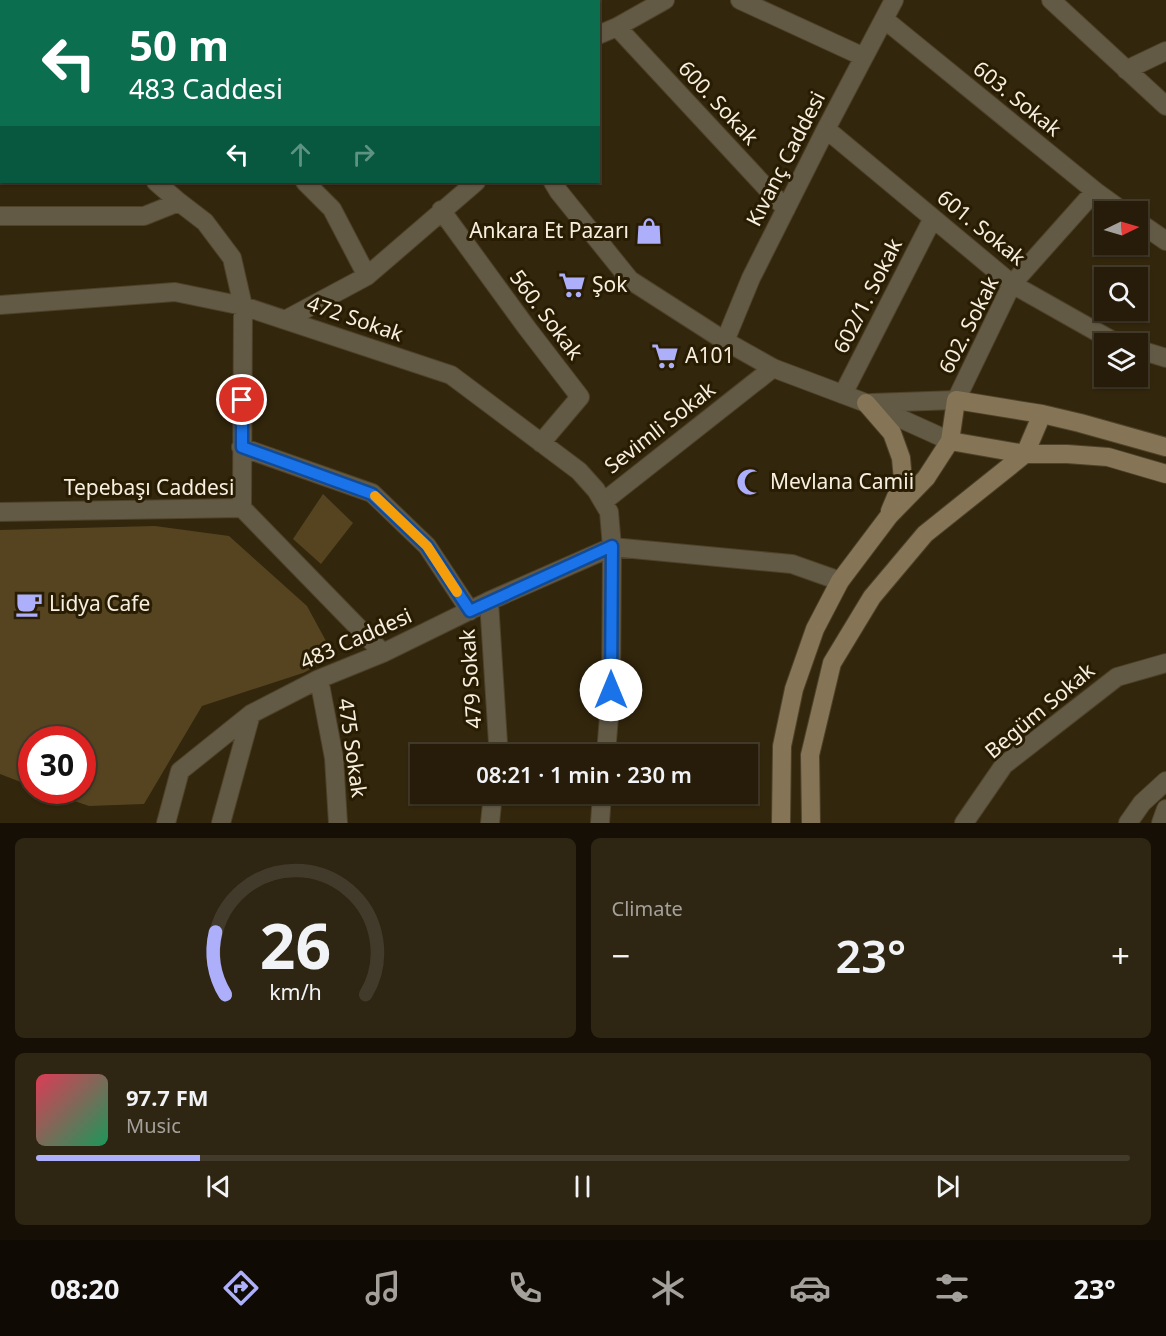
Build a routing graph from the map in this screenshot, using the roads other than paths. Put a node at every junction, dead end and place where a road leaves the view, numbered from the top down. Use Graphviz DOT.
graph roads {
  1 [pos="665,0"];
  2 [pos="740,0"];
  3 [pos="894,0"];
  4 [pos="1051,0"];
  5 [pos="884,19"];
  6 [pos="617,27"];
  7 [pos="600,34"];
  8 [pos="1166,51"];
  9 [pos="864,57"];
  10 [pos="1126,70"];
  11 [pos="1166,106"];
  12 [pos="825,129"];
  13 [pos="157,183"];
  14 [pos="306,183"];
  15 [pos="475,183"];
  16 [pos="554,183"];
  17 [pos="1095,191"];
  18 [pos="1109,201"];
  19 [pos="179,202"];
  20 [pos="786,209"];
  21 [pos="441,210"];
  22 [pos="0,216"];
  23 [pos="933,218"];
  24 [pos="1148,229"];
  25 [pos="1166,241"];
  26 [pos="367,276"];
  27 [pos="1012,284"];
  28 [pos="0,305"];
  29 [pos="243,306"];
  30 [pos="285,320"];
  31 [pos="1097,333"];
  32 [pos="725,341"];
  33 [pos="1148,352"];
  34 [pos="1166,358"];
  35 [pos="773,368"];
  36 [pos="843,394"];
  37 [pos="956,400"];
  38 [pos="866,404"];
  39 [pos="1042,414"];
  40 [pos="950,441"];
  41 [pos="541,443"];
  42 [pos="242,447"];
  43 [pos="1166,447"];
  44 [pos="1026,454"];
  45 [pos="1166,474"];
  46 [pos="603,502"];
  47 [pos="242,507"];
  48 [pos="0,512"];
  49 [pos="888,516"];
  50 [pos="612,546"];
  51 [pos="840,581"];
  52 [pos="489,601"];
  53 [pos="470,611"];
  54 [pos="383,653"];
  55 [pos="1166,663"];
  56 [pos="319,679"];
  57 [pos="251,714"];
  58 [pos="498,744"];
  59 [pos="607,744"];
  60 [pos="1166,781"];
  61 [pos="492,804"];
  62 [pos="601,804"];
  63 [pos="1166,809"];
  64 [pos="166,823"];
  65 [pos="221,823"];
  66 [pos="338,823"];
  67 [pos="490,823"];
  68 [pos="600,823"];
  69 [pos="781,823"];
  70 [pos="811,823"];
  71 [pos="964,823"];
  72 [pos="1128,823"];
  73 [pos="1161,823"];
  1 -- 6 [label="street"];
  2 -- 9 [label="street"];
  3 -- 5 [label="street, Kıvanç Caddesi"];
  4 -- 10 [label="street"];
  5 -- 9 [label="street, Kıvanç Caddesi"];
  5 -- 17 [label="street, 603. Sokak"];
  6 -- 7 [label="street"];
  6 -- 20 [label="street, 600. Sokak"];
  8 -- 10 [label="street"];
  9 -- 12 [label="street, Kıvanç Caddesi"];
  10 -- 11 [label="street"];
  12 -- 20 [label="street, Kıvanç Caddesi"];
  12 -- 23 [label="street, 601. Sokak"];
  13 -- 19 [label="street"];
  14 -- 26 [label="street"];
  15 -- 21 [label="street"];
  16 -- 32 [label="street"];
  17 -- 18 [label="street, 603. Sokak"];
  17 -- 27 [label="street, 602. Sokak"];
  19 -- 22 [label="street"];
  19 -- 29 [label="street"];
  20 -- 32 [label="street, Kıvanç Caddesi"];
  21 -- 26 [label="street"];
  21 -- 41 [label="street, 560. Sokak"];
  23 -- 27 [label="street, 601. Sokak"];
  23 -- 36 [label="street, 602/1. Sokak"];
  24 -- 25 [label="street"];
  26 -- 30 [label="street"];
  27 -- 31 [label="street, 601. Sokak"];
  27 -- 37 [label="street, 602. Sokak"];
  28 -- 29 [label="street, 472 Sokak"];
  29 -- 30 [label="street, 472 Sokak"];
  29 -- 42 [label="street"];
  30 -- 41 [label="street, 472 Sokak"];
  32 -- 35 [label="street"];
  33 -- 34 [label="street"];
  35 -- 36 [label="street"];
  35 -- 46 [label="street, Sevimli Sokak"];
  36 -- 38 [label="street"];
  37 -- 38 [label="street"];
  37 -- 39 [label="main road"];
  37 -- 40 [label="main road"];
  38 -- 40 [label="street"];
  38 -- 49 [label="main road"];
  39 -- 43 [label="main road"];
  39 -- 44 [label="main road"];
  40 -- 44 [label="main road"];
  40 -- 49 [label="main road"];
  41 -- 46 [label="street, 472 Sokak"];
  42 -- 47 [label="street"];
  42 -- 53 [label="street, 479 Sokak"];
  44 -- 45 [label="main road"];
  44 -- 70 [label="main road"];
  46 -- 50 [label="street, 472 Sokak"];
  47 -- 48 [label="street, Tepebaşı Caddesi"];
  47 -- 54 [label="street, Tepebaşı Caddesi"];
  49 -- 51 [label="main road"];
  50 -- 51 [label="street"];
  50 -- 52 [label="street, 483 Caddesi"];
  50 -- 59 [label="street, 472 Sokak"];
  51 -- 69 [label="main road"];
  52 -- 53 [label="street, 483 Caddesi"];
  52 -- 58 [label="street, 479 Sokak"];
  53 -- 54 [label="street, 483 Caddesi"];
  54 -- 56 [label="street, 483 Caddesi"];
  55 -- 71 [label="street, Begüm Sokak"];
  56 -- 57 [label="street, 483 Caddesi"];
  56 -- 66 [label="street, 475 Sokak"];
  57 -- 64 [label="street, 483 Caddesi"];
  57 -- 65 [label="street"];
  60 -- 72 [label="street"];
  61 -- 67 [label="street"];
  62 -- 68 [label="street"];
  63 -- 73 [label="street"];
}
